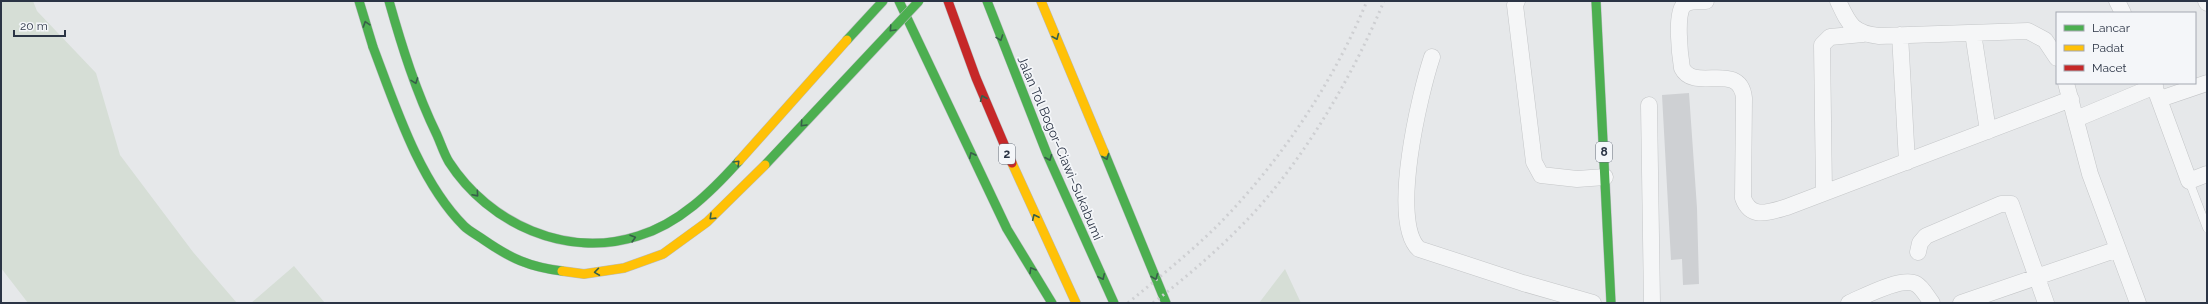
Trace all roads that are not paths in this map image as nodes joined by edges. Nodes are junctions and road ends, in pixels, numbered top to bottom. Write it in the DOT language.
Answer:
graph roads {
  1 [pos="359,1"];
  2 [pos="390,1"];
  3 [pos="883,1"];
  4 [pos="899,1"];
  5 [pos="919,1"];
  6 [pos="948,1"];
  7 [pos="987,1"];
  8 [pos="1041,1"];
  9 [pos="1516,1"];
  10 [pos="1596,1"];
  11 [pos="1706,1"];
  12 [pos="1838,1"];
  13 [pos="2118,1"];
  14 [pos="2123,12"];
  15 [pos="1973,33"];
  16 [pos="1863,34"];
  17 [pos="1900,35"];
  18 [pos="2056,56"];
  19 [pos="1432,57"];
  20 [pos="2207,83"];
  21 [pos="2066,84"];
  22 [pos="2156,89"];
  23 [pos="2070,99"];
  24 [pos="1649,105"];
  25 [pos="2076,119"];
  26 [pos="1988,130"];
  27 [pos="1907,162"];
  28 [pos="2207,174"];
  29 [pos="1605,177"];
  30 [pos="2189,181"];
  31 [pos="1824,192"];
  32 [pos="2207,228"];
  33 [pos="2118,249"];
  34 [pos="1918,252"];
  35 [pos="2036,276"];
  36 [pos="1052,303"];
  37 [pos="1076,303"];
  38 [pos="1114,303"];
  39 [pos="1166,303"];
  40 [pos="1593,303"];
  41 [pos="1611,303"];
  42 [pos="1652,303"];
  43 [pos="1849,303"];
  44 [pos="1932,303"];
  45 [pos="1961,303"];
  46 [pos="2046,303"];
  47 [pos="2138,303"];
  5 -- 1 [label="highway, one-way, bridge"];
  2 -- 3 [label="highway, one-way"];
  36 -- 4 [label="highway, one-way"];
  37 -- 6 [label="highway, 2, one-way"];
  7 -- 38 [label="highway, Jalan Tol Bogor–Ciawi–Sukabumi, one-way"];
  8 -- 39 [label="highway, one-way"];
  9 -- 29 [label="street"];
  10 -- 29 [label="highway, 8"];
  11 -- 31 [label="street"];
  12 -- 16 [label="street"];
  13 -- 14 [label="street"];
  15 -- 17 [label="street"];
  15 -- 18 [label="street"];
  15 -- 26 [label="street"];
  16 -- 17 [label="street"];
  16 -- 31 [label="street"];
  17 -- 27 [label="street"];
  19 -- 40 [label="street"];
  20 -- 22 [label="street"];
  21 -- 23 [label="street"];
  22 -- 25 [label="street"];
  22 -- 30 [label="street"];
  23 -- 25 [label="street"];
  23 -- 26 [label="street"];
  24 -- 42 [label="street"];
  25 -- 33 [label="street"];
  26 -- 27 [label="street"];
  27 -- 31 [label="street"];
  28 -- 30 [label="street"];
  29 -- 41 [label="highway, 8"];
  30 -- 32 [label="lane"];
  33 -- 35 [label="street"];
  33 -- 47 [label="street"];
  34 -- 35 [label="street"];
  35 -- 45 [label="street"];
  35 -- 46 [label="street"];
  43 -- 44 [label="street"];
}
